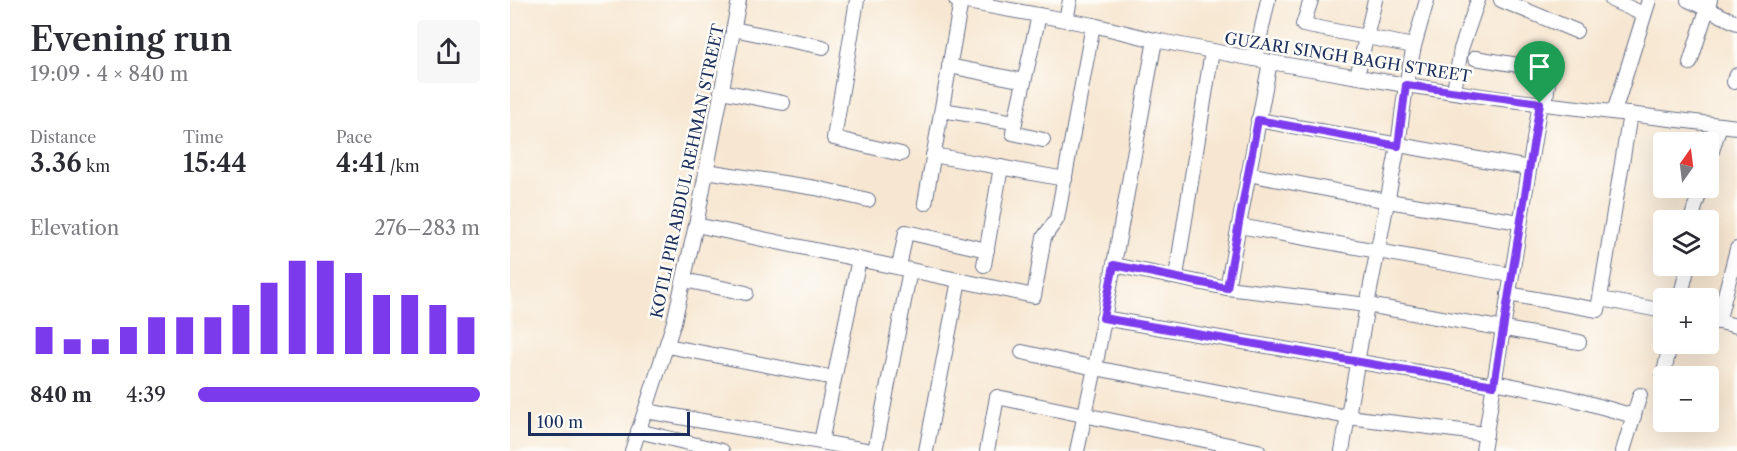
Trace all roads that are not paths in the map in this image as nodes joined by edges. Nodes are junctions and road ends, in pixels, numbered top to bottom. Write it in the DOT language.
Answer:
graph roads {
  1 [pos="739,0"];
  2 [pos="857,0"];
  3 [pos="958,0"];
  4 [pos="1070,0"];
  5 [pos="1268,0"];
  6 [pos="1311,0"];
  7 [pos="1375,0"];
  8 [pos="1427,0"];
  9 [pos="1478,0"];
  10 [pos="1501,0"];
  11 [pos="1612,0"];
  12 [pos="1649,0"];
  13 [pos="1688,0"];
  14 [pos="1000,4"];
  15 [pos="1708,4"];
  16 [pos="1643,14"];
  17 [pos="1039,15"];
  18 [pos="1066,20"];
  19 [pos="1737,23"];
  20 [pos="1093,25"];
  21 [pos="733,30"];
  22 [pos="1576,31"];
  23 [pos="1365,37"];
  24 [pos="1155,40"];
  25 [pos="1414,46"];
  26 [pos="823,47"];
  27 [pos="1212,51"];
  28 [pos="1475,58"];
  29 [pos="1255,59"];
  30 [pos="1270,62"];
  31 [pos="1690,63"];
  32 [pos="949,66"];
  33 [pos="1358,76"];
  34 [pos="1024,81"];
  35 [pos="1406,85"];
  36 [pos="721,91"];
  37 [pos="1454,91"];
  38 [pos="783,103"];
  39 [pos="1542,104"];
  40 [pos="942,110"];
  41 [pos="1614,112"];
  42 [pos="1630,114"];
  43 [pos="1258,120"];
  44 [pos="1015,122"];
  45 [pos="1720,125"];
  46 [pos="1737,127"];
  47 [pos="1718,132"];
  48 [pos="1043,140"];
  49 [pos="1398,146"];
  50 [pos="901,154"];
  51 [pos="933,155"];
  52 [pos="1001,167"];
  53 [pos="1529,168"];
  54 [pos="706,171"];
  55 [pos="1248,174"];
  56 [pos="1065,179"];
  57 [pos="868,200"];
  58 [pos="1388,201"];
  59 [pos="925,203"];
  60 [pos="1520,222"];
  61 [pos="696,225"];
  62 [pos="1239,226"];
  63 [pos="1737,249"];
  64 [pos="987,250"];
  65 [pos="1378,251"];
  66 [pos="859,259"];
  67 [pos="984,265"];
  68 [pos="1114,265"];
  69 [pos="905,269"];
  70 [pos="1511,275"];
  71 [pos="1176,276"];
  72 [pos="684,280"];
  73 [pos="959,280"];
  74 [pos="1227,288"];
  75 [pos="746,293"];
  76 [pos="1508,294"];
  77 [pos="1600,299"];
  78 [pos="1719,303"];
  79 [pos="1367,305"];
  80 [pos="1653,309"];
  81 [pos="1103,318"];
  82 [pos="1719,322"];
  83 [pos="1737,326"];
  84 [pos="1502,328"];
  85 [pos="1579,342"];
  86 [pos="667,346"];
  87 [pos="1022,352"];
  88 [pos="1356,362"];
  89 [pos="1095,368"];
  90 [pos="834,378"];
  91 [pos="1494,383"];
  92 [pos="1640,395"];
  93 [pos="646,411"];
  94 [pos="1084,416"];
  95 [pos="1634,416"];
  96 [pos="1348,417"];
  97 [pos="638,431"];
  98 [pos="1486,434"];
  99 [pos="821,442"];
  100 [pos="632,451"];
  101 [pos="722,451"];
  102 [pos="873,451"];
  103 [pos="926,451"];
  104 [pos="987,451"];
  105 [pos="1077,451"];
  106 [pos="1258,451"];
  107 [pos="1342,451"];
  108 [pos="1483,451"];
  109 [pos="1623,451"];
  1 -- 21 [label="street, KOTLI PIR ABDUL REHMAN STREET"];
  2 -- 50 [label="street"];
  3 -- 14 [label="street, GUZARI SINGH BAGH STREET"];
  3 -- 32 [label="street"];
  4 -- 18 [label="street"];
  5 -- 29 [label="street"];
  6 -- 23 [label="street"];
  7 -- 23 [label="street"];
  8 -- 25 [label="street"];
  9 -- 37 [label="street"];
  10 -- 22 [label="street"];
  11 -- 16 [label="street"];
  12 -- 16 [label="street"];
  13 -- 15 [label="street"];
  14 -- 17 [label="street, GUZARI SINGH BAGH STREET"];
  15 -- 19 [label="street"];
  15 -- 31 [label="street"];
  16 -- 41 [label="street"];
  17 -- 18 [label="street, GUZARI SINGH BAGH STREET"];
  17 -- 34 [label="street"];
  18 -- 20 [label="street, GUZARI SINGH BAGH STREET"];
  20 -- 24 [label="street, GUZARI SINGH BAGH STREET"];
  20 -- 56 [label="street"];
  21 -- 26 [label="street"];
  21 -- 36 [label="street, KOTLI PIR ABDUL REHMAN STREET"];
  23 -- 25 [label="street"];
  23 -- 33 [label="street"];
  24 -- 27 [label="street, GUZARI SINGH BAGH STREET"];
  24 -- 68 [label="street"];
  25 -- 35 [label="street"];
  27 -- 29 [label="street, GUZARI SINGH BAGH STREET"];
  27 -- 71 [label="street"];
  28 -- 39 [label="street"];
  29 -- 30 [label="street, GUZARI SINGH BAGH STREET"];
  30 -- 33 [label="street, GUZARI SINGH BAGH STREET"];
  30 -- 43 [label="street"];
  32 -- 34 [label="street"];
  32 -- 40 [label="street"];
  33 -- 35 [label="street, GUZARI SINGH BAGH STREET"];
  34 -- 44 [label="street"];
  35 -- 37 [label="street, GUZARI SINGH BAGH STREET"];
  35 -- 49 [label="street"];
  36 -- 38 [label="street"];
  36 -- 54 [label="street, KOTLI PIR ABDUL REHMAN STREET"];
  37 -- 39 [label="street, GUZARI SINGH BAGH STREET"];
  39 -- 41 [label="street, GUZARI SINGH BAGH STREET"];
  39 -- 53 [label="street"];
  40 -- 44 [label="street"];
  40 -- 51 [label="street"];
  41 -- 42 [label="street, GUZARI SINGH BAGH STREET"];
  42 -- 45 [label="street, GUZARI SINGH BAGH STREET"];
  42 -- 77 [label="street"];
  43 -- 49 [label="street"];
  43 -- 55 [label="street"];
  44 -- 48 [label="street"];
  45 -- 46 [label="street, GUZARI SINGH BAGH STREET"];
  45 -- 47 [label="street"];
  49 -- 53 [label="street"];
  49 -- 58 [label="street"];
  51 -- 52 [label="street"];
  51 -- 59 [label="street"];
  52 -- 56 [label="street"];
  52 -- 64 [label="street"];
  53 -- 60 [label="street"];
  54 -- 57 [label="street"];
  54 -- 61 [label="street, KOTLI PIR ABDUL REHMAN STREET"];
  55 -- 58 [label="street"];
  55 -- 62 [label="street"];
  56 -- 73 [label="street"];
  58 -- 60 [label="street"];
  58 -- 65 [label="street"];
  60 -- 70 [label="street"];
  61 -- 66 [label="street"];
  61 -- 72 [label="street, KOTLI PIR ABDUL REHMAN STREET"];
  62 -- 65 [label="street"];
  62 -- 74 [label="street"];
  63 -- 78 [label="street"];
  64 -- 67 [label="street"];
  64 -- 69 [label="street"];
  65 -- 70 [label="street"];
  65 -- 79 [label="street"];
  66 -- 69 [label="street"];
  66 -- 90 [label="street"];
  68 -- 71 [label="street"];
  68 -- 81 [label="street"];
  69 -- 73 [label="street"];
  69 -- 102 [label="street"];
  70 -- 76 [label="street"];
  71 -- 74 [label="street"];
  72 -- 75 [label="street"];
  72 -- 86 [label="street, KOTLI PIR ABDUL REHMAN STREET"];
  73 -- 103 [label="street"];
  74 -- 79 [label="street"];
  76 -- 77 [label="street"];
  76 -- 84 [label="street"];
  77 -- 80 [label="street"];
  79 -- 84 [label="street"];
  79 -- 88 [label="street"];
  81 -- 88 [label="street"];
  81 -- 89 [label="street"];
  82 -- 83 [label="street"];
  84 -- 85 [label="street"];
  84 -- 91 [label="street"];
  86 -- 90 [label="street"];
  86 -- 93 [label="street, KOTLI PIR ABDUL REHMAN STREET"];
  87 -- 89 [label="street"];
  88 -- 91 [label="street"];
  88 -- 96 [label="street"];
  89 -- 94 [label="street"];
  89 -- 96 [label="street"];
  90 -- 99 [label="street"];
  91 -- 95 [label="street"];
  91 -- 98 [label="street"];
  92 -- 95 [label="street"];
  93 -- 97 [label="street, KOTLI PIR ABDUL REHMAN STREET"];
  93 -- 99 [label="street"];
  94 -- 104 [label="street"];
  94 -- 105 [label="street"];
  94 -- 106 [label="street"];
  95 -- 109 [label="street"];
  96 -- 98 [label="street"];
  96 -- 107 [label="street"];
  97 -- 100 [label="street, KOTLI PIR ABDUL REHMAN STREET"];
  97 -- 101 [label="street"];
  98 -- 108 [label="street"];
  99 -- 102 [label="street"];
}
